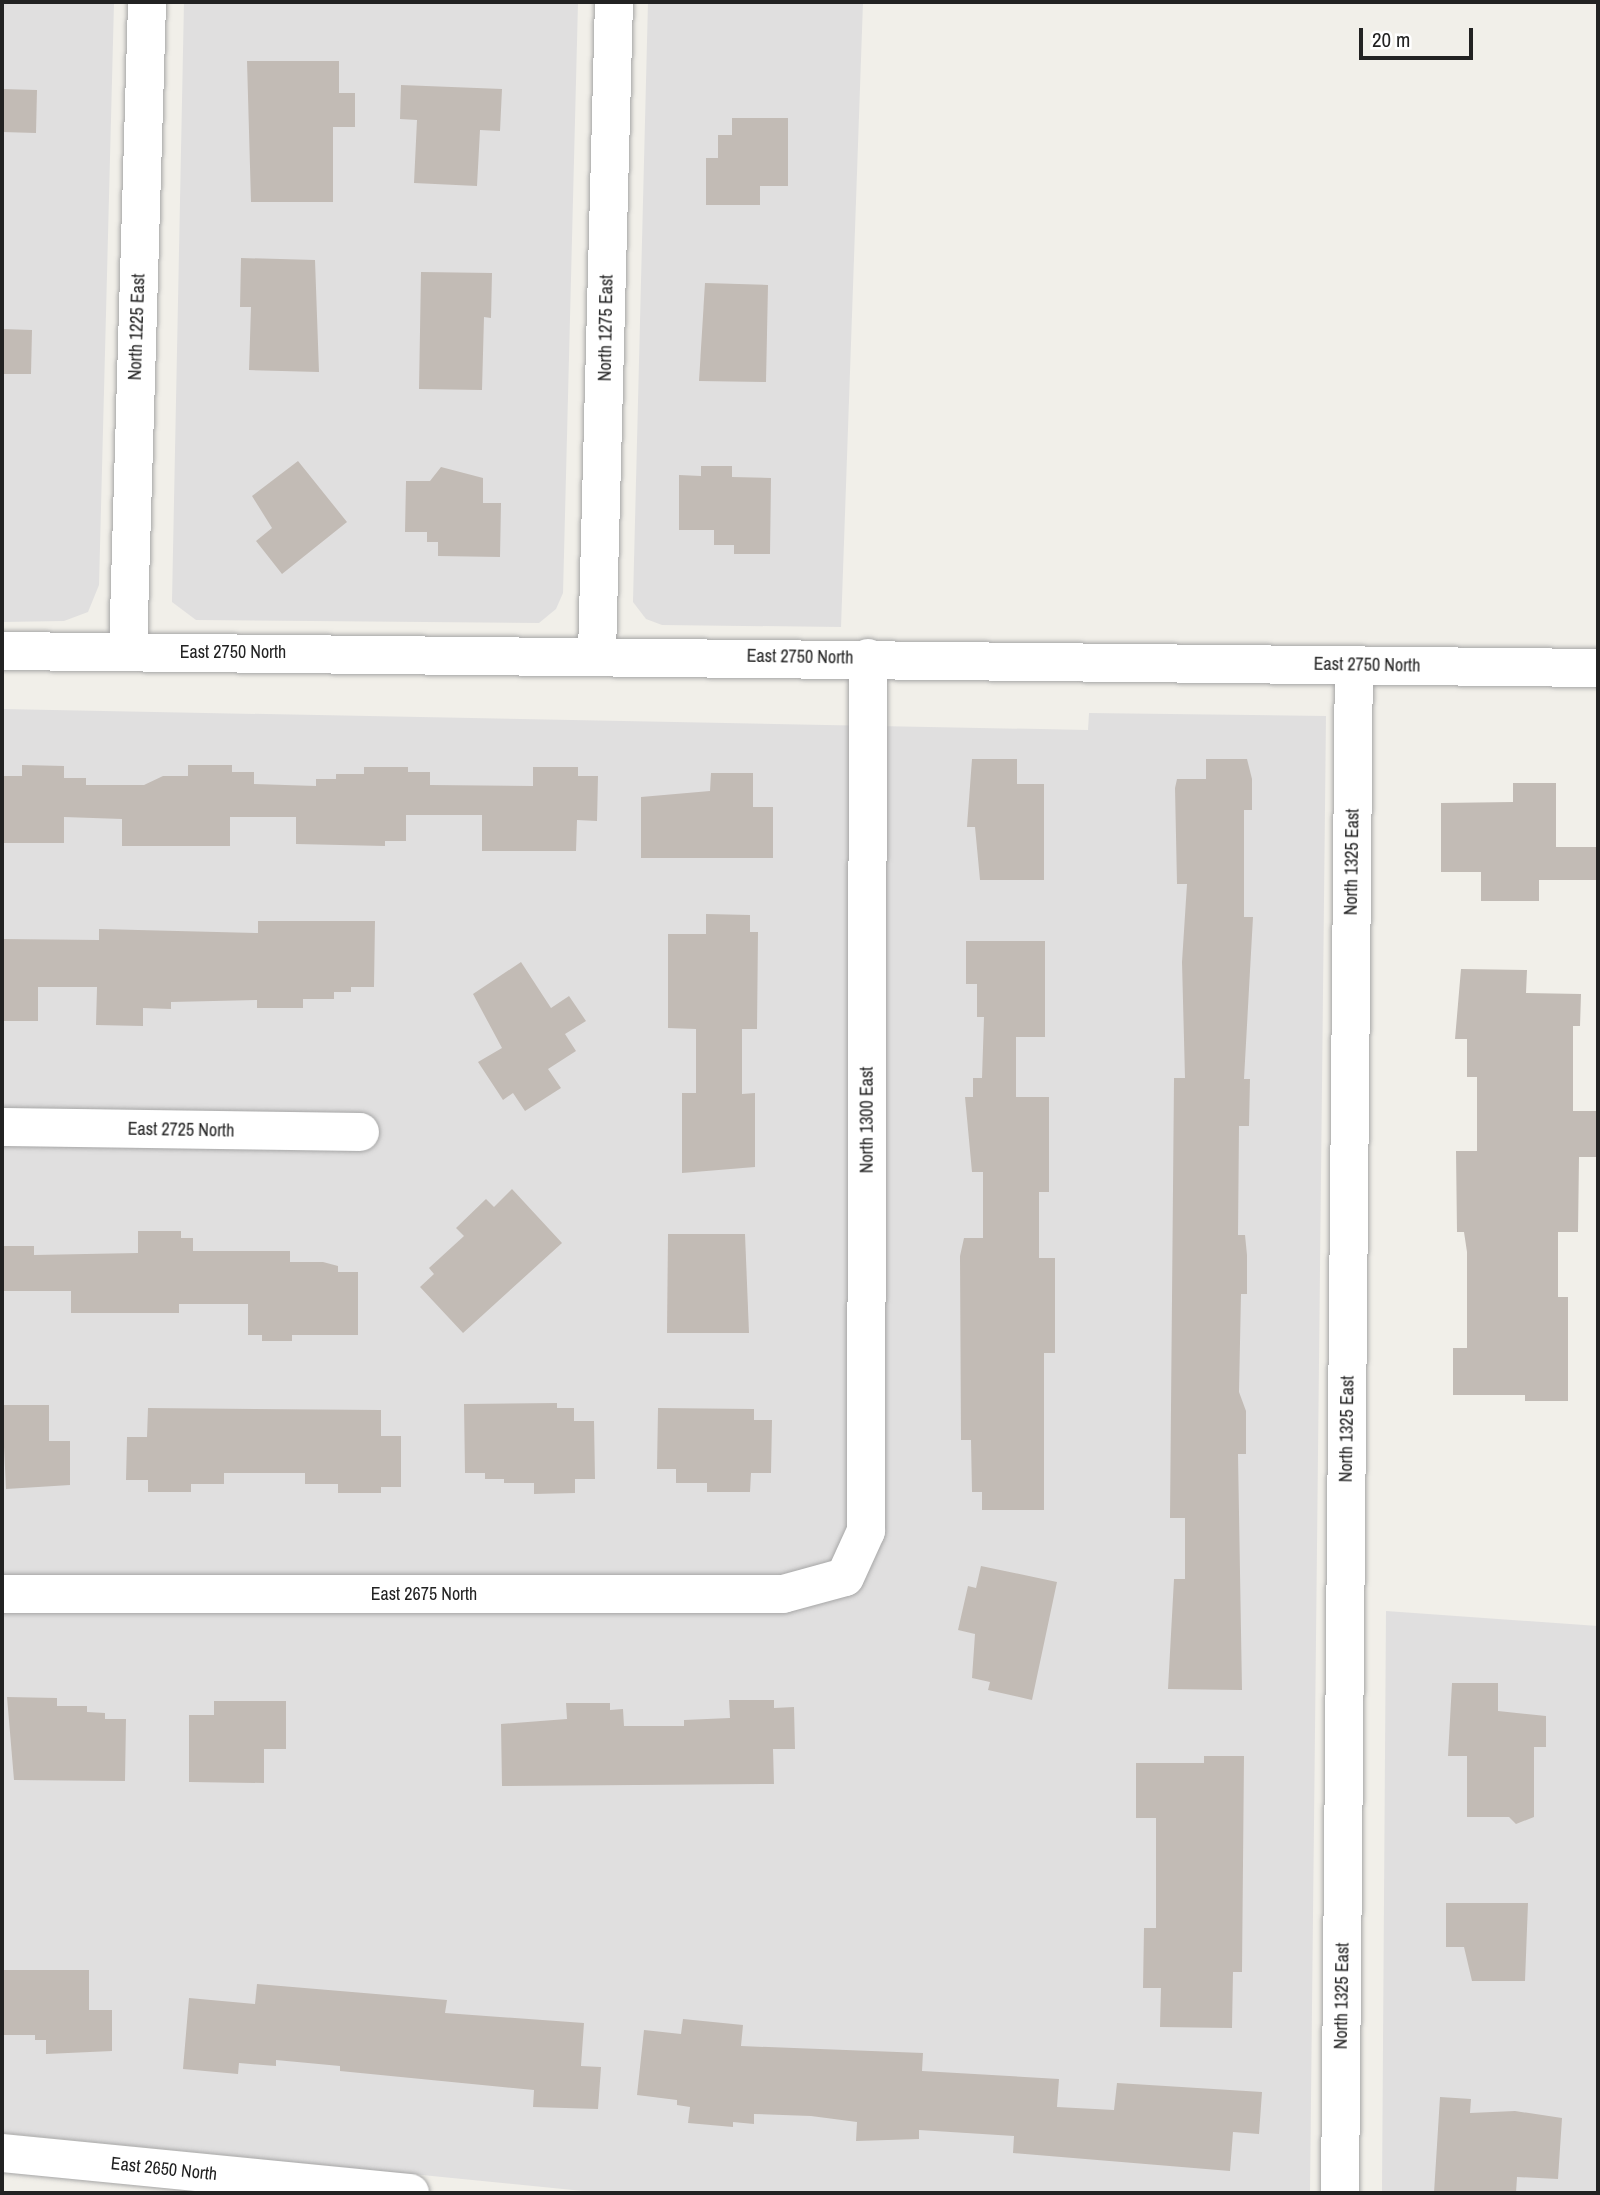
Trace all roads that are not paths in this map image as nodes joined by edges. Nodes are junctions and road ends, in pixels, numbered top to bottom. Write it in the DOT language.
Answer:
graph roads {
  1 [pos="147,2"];
  2 [pos="614,2"];
  3 [pos="2,652"];
  4 [pos="128,652"];
  5 [pos="597,654"];
  6 [pos="868,658"];
  7 [pos="1354,665"];
  8 [pos="1598,668"];
  9 [pos="2,1127"];
  10 [pos="360,1132"];
  11 [pos="845,1577"];
  12 [pos="2,1594"];
  13 [pos="2,2153"];
  14 [pos="410,2193"];
  15 [pos="1340,2193"];
  1 -- 4 [label="street, North 1225 East"];
  2 -- 5 [label="street, North 1275 East"];
  3 -- 4 [label="street, East 2750 North"];
  4 -- 5 [label="street, East 2750 North"];
  5 -- 6 [label="street, East 2750 North"];
  6 -- 7 [label="street, East 2750 North"];
  6 -- 11 [label="street, North 1300 East"];
  7 -- 8 [label="street, East 2750 North"];
  7 -- 15 [label="street, North 1325 East"];
  9 -- 10 [label="street, East 2725 North"];
  11 -- 12 [label="street, East 2675 North"];
  13 -- 14 [label="street, East 2650 North"];
}
